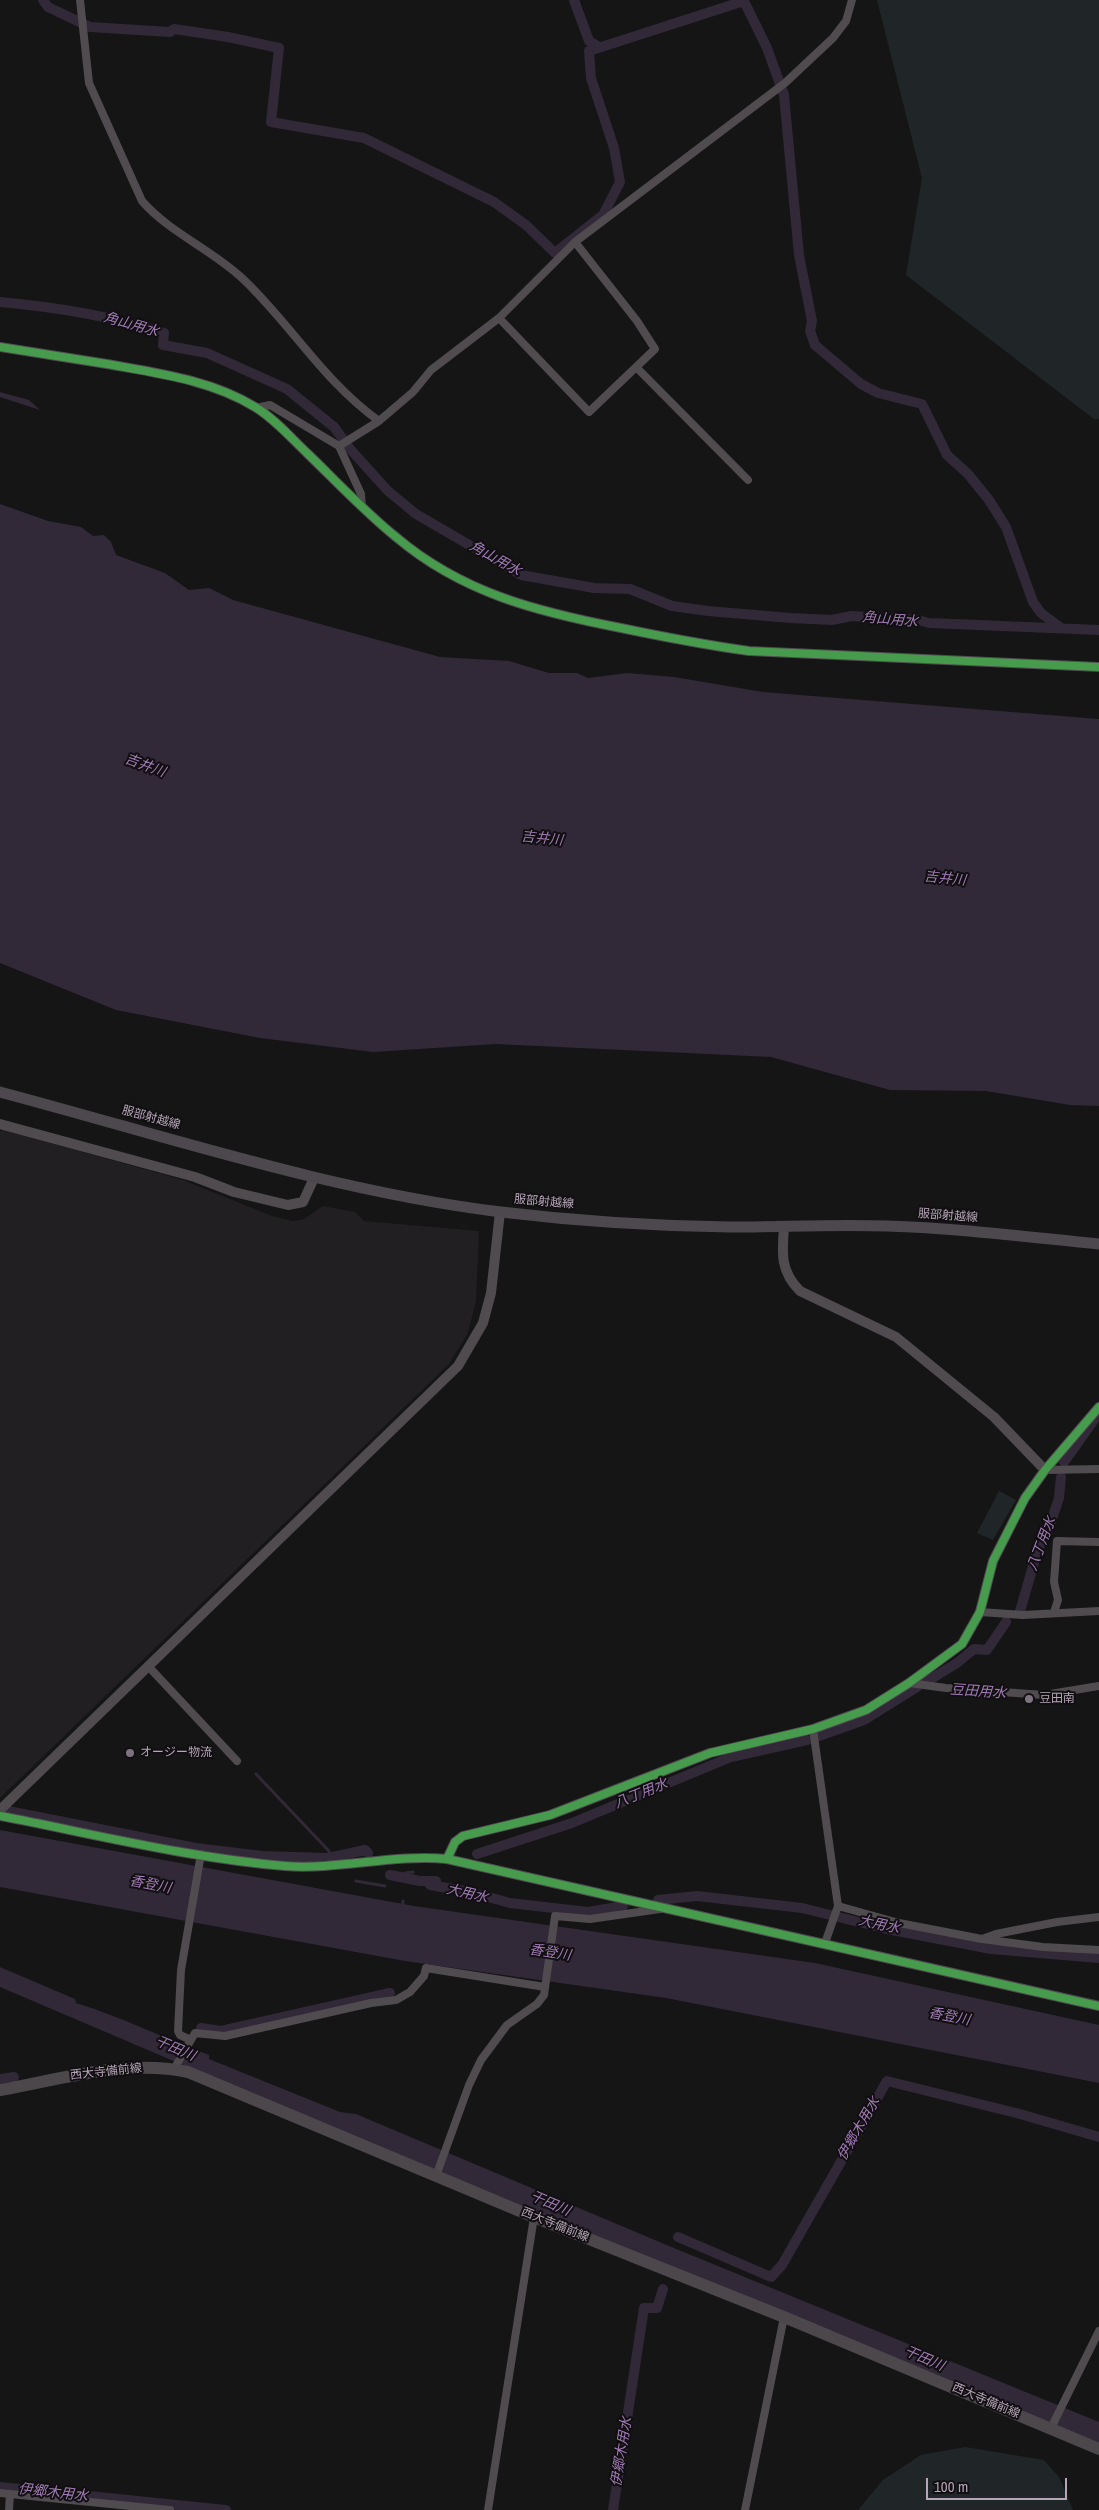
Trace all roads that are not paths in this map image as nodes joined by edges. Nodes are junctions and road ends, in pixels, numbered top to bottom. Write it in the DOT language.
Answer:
graph roads {
  1 [pos="80,0"];
  2 [pos="852,0"];
  3 [pos="575,242"];
  4 [pos="499,318"];
  5 [pos="0,347"];
  6 [pos="636,367"];
  7 [pos="256,408"];
  8 [pos="379,421"];
  9 [pos="339,446"];
  10 [pos="748,480"];
  11 [pos="362,507"];
  12 [pos="1099,667"];
  13 [pos="0,1092"];
  14 [pos="0,1124"];
  15 [pos="314,1178"];
  16 [pos="500,1212"];
  17 [pos="784,1227"];
  18 [pos="1099,1244"];
  19 [pos="1099,1407"];
  20 [pos="1099,1469"];
  21 [pos="1045,1470"];
  22 [pos="1099,1542"];
  23 [pos="1099,1611"];
  24 [pos="980,1612"];
  25 [pos="1054,1612"];
  26 [pos="148,1666"];
  27 [pos="909,1684"];
  28 [pos="1099,1686"];
  29 [pos="813,1729"];
  30 [pos="237,1761"];
  31 [pos="0,1810"];
  32 [pos="0,1816"];
  33 [pos="201,1858"];
  34 [pos="447,1859"];
  35 [pos="662,1908"];
  36 [pos="837,1908"];
  37 [pos="1099,1917"];
  38 [pos="982,1939"];
  39 [pos="825,1943"];
  40 [pos="1099,1950"];
  41 [pos="546,1985"];
  42 [pos="1099,2006"];
  43 [pos="189,2042"];
  44 [pos="175,2066"];
  45 [pos="0,2090"];
  46 [pos="437,2174"];
  47 [pos="534,2217"];
  48 [pos="784,2317"];
  49 [pos="1099,2331"];
  50 [pos="1051,2427"];
  51 [pos="1099,2449"];
  52 [pos="0,2493"];
  53 [pos="10,2494"];
  54 [pos="9,2510"];
  55 [pos="170,2510"];
  56 [pos="488,2510"];
  57 [pos="745,2510"];
  1 -- 8 [label="street"];
  2 -- 3 [label="street"];
  3 -- 4 [label="street"];
  3 -- 6 [label="street"];
  4 -- 6 [label="street"];
  4 -- 8 [label="street"];
  5 -- 7 [label="street"];
  6 -- 10 [label="street"];
  7 -- 9 [label="street"];
  7 -- 11 [label="street"];
  8 -- 9 [label="street"];
  9 -- 11 [label="street"];
  11 -- 12 [label="street"];
  13 -- 15 [label="main road, 服部射越線"];
  14 -- 15 [label="street"];
  15 -- 16 [label="main road, 服部射越線"];
  16 -- 17 [label="main road, 服部射越線"];
  16 -- 26 [label="street"];
  17 -- 18 [label="main road, 服部射越線"];
  17 -- 21 [label="street"];
  19 -- 21 [label="street"];
  20 -- 21 [label="street"];
  21 -- 24 [label="street"];
  22 -- 25 [label="street"];
  23 -- 25 [label="street"];
  24 -- 25 [label="street"];
  24 -- 27 [label="street"];
  26 -- 30 [label="street"];
  26 -- 31 [label="street"];
  27 -- 28 [label="street"];
  27 -- 29 [label="street"];
  29 -- 34 [label="street"];
  29 -- 36 [label="street"];
  32 -- 33 [label="street"];
  33 -- 34 [label="street"];
  33 -- 43 [label="street"];
  34 -- 35 [label="street"];
  35 -- 39 [label="street"];
  35 -- 41 [label="street"];
  36 -- 38 [label="street"];
  36 -- 39 [label="street"];
  37 -- 38 [label="street"];
  38 -- 40 [label="street"];
  39 -- 42 [label="street"];
  41 -- 43 [label="street"];
  41 -- 46 [label="street"];
  43 -- 44 [label="street"];
  44 -- 45 [label="main road, 西大寺備前線"];
  44 -- 46 [label="main road, 西大寺備前線"];
  46 -- 47 [label="main road, 西大寺備前線"];
  47 -- 48 [label="main road, 西大寺備前線"];
  47 -- 56 [label="street"];
  48 -- 50 [label="main road, 西大寺備前線"];
  48 -- 57 [label="street"];
  49 -- 50 [label="street"];
  50 -- 51 [label="main road, 西大寺備前線"];
  52 -- 53 [label="street"];
  53 -- 54 [label="street"];
  53 -- 55 [label="street"];
}
